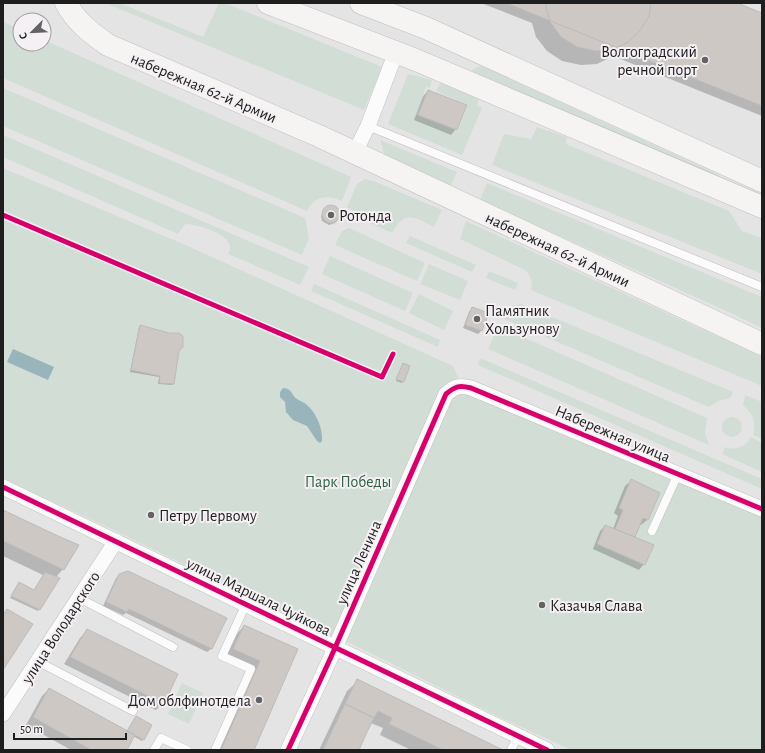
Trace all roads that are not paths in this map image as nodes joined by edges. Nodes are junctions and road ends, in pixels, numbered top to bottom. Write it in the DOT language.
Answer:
graph roads {
  1 [pos="66,3"];
  2 [pos="268,3"];
  3 [pos="361,3"];
  4 [pos="396,52"];
  5 [pos="368,126"];
  6 [pos="354,154"];
  7 [pos="762,181"];
  8 [pos="762,207"];
  9 [pos="762,287"];
  10 [pos="762,344"];
  11 [pos="454,388"];
  12 [pos="678,474"];
  13 [pos="3,487"];
  14 [pos="762,509"];
  15 [pos="652,531"];
  16 [pos="116,540"];
  17 [pos="79,598"];
  18 [pos="246,604"];
  19 [pos="173,647"];
  20 [pos="335,648"];
  21 [pos="37,661"];
  22 [pos="133,711"];
  23 [pos="3,714"];
  24 [pos="518,736"];
  25 [pos="154,750"];
  26 [pos="187,750"];
  27 [pos="215,750"];
  28 [pos="288,750"];
  29 [pos="511,750"];
  30 [pos="547,750"];
  1 -- 6 [label="main road, набережная 62-й Армии"];
  2 -- 4 [label="main road"];
  3 -- 7 [label="main road"];
  4 -- 5 [label="street"];
  4 -- 8 [label="main road"];
  5 -- 6 [label="street"];
  5 -- 9 [label="lane"];
  6 -- 10 [label="main road, набережная 62-й Армии"];
  11 -- 12 [label="street, Набережная улица"];
  11 -- 20 [label="street, улица Ленина"];
  12 -- 14 [label="street, Набережная улица"];
  12 -- 15 [label="lane"];
  13 -- 16 [label="street, улица Маршала Чуйкова"];
  16 -- 17 [label="street, улица Володарского"];
  16 -- 18 [label="street, улица Маршала Чуйкова"];
  17 -- 19 [label="lane"];
  17 -- 21 [label="street, улица Володарского"];
  18 -- 20 [label="street, улица Маршала Чуйкова"];
  18 -- 27 [label="lane"];
  20 -- 24 [label="street, улица Маршала Чуйкова"];
  20 -- 28 [label="street, улица Ленина"];
  21 -- 22 [label="lane"];
  21 -- 23 [label="street, улица Володарского"];
  24 -- 29 [label="lane"];
  24 -- 30 [label="street, улица Маршала Чуйкова"];
  25 -- 26 [label="lane"];
}
